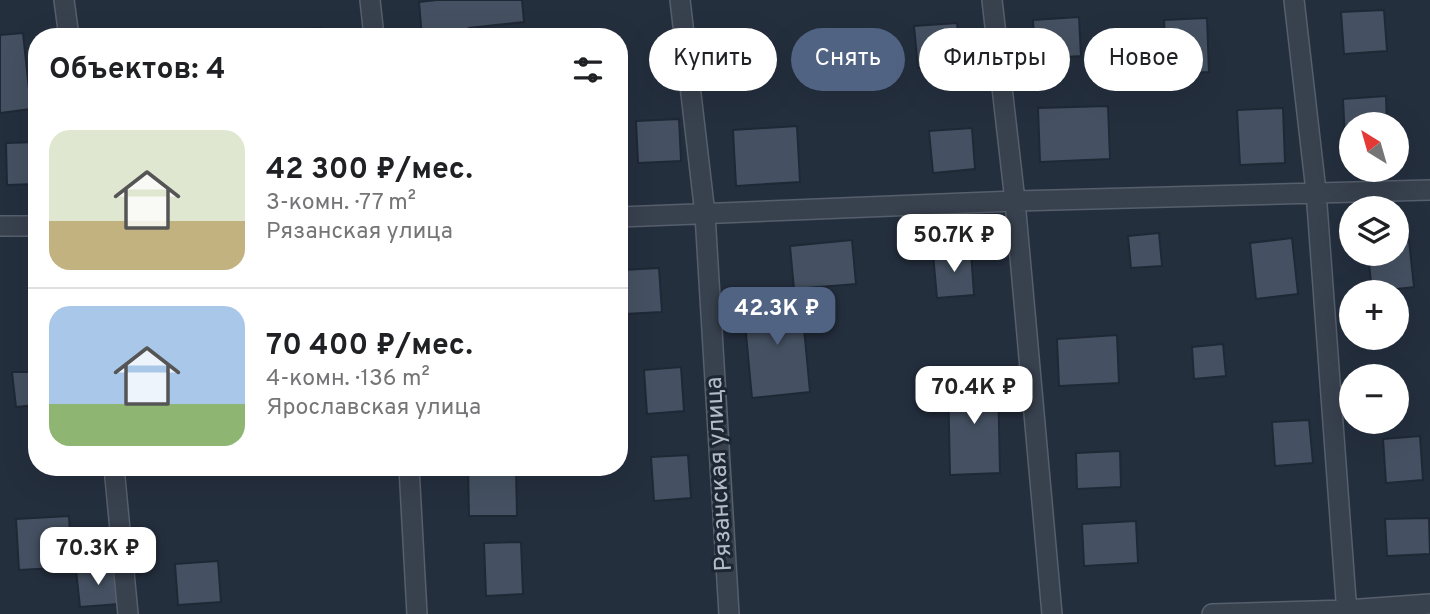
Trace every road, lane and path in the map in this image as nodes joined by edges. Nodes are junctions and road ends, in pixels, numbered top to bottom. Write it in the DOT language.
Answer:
graph roads {
  1 [pos="64,0"];
  2 [pos="370,0"];
  3 [pos="680,0"];
  4 [pos="992,0"];
  5 [pos="1294,0"];
  6 [pos="68,28"];
  7 [pos="373,28"];
  8 [pos="1430,190"];
  9 [pos="1316,191"];
  10 [pos="1015,201"];
  11 [pos="705,215"];
  12 [pos="628,217"];
  13 [pos="0,226"];
  14 [pos="28,226"];
  15 [pos="115,476"];
  16 [pos="409,476"];
  17 [pos="1430,604"];
  18 [pos="1347,612"];
  19 [pos="128,614"];
  20 [pos="416,614"];
  21 [pos="729,614"];
  22 [pos="1052,614"];
  23 [pos="1212,614"];
  1 -- 6 [label="street"];
  2 -- 7 [label="street"];
  3 -- 11 [label="street, Рязанская улица"];
  4 -- 10 [label="street"];
  5 -- 9 [label="street"];
  8 -- 9 [label="street"];
  9 -- 10 [label="street"];
  9 -- 18 [label="street"];
  10 -- 11 [label="street"];
  10 -- 22 [label="street"];
  11 -- 12 [label="street"];
  11 -- 21 [label="street, Рязанская улица"];
  13 -- 14 [label="street"];
  15 -- 19 [label="street"];
  16 -- 20 [label="street"];
  17 -- 18 [label="street"];
  18 -- 23 [label="street"];
}
